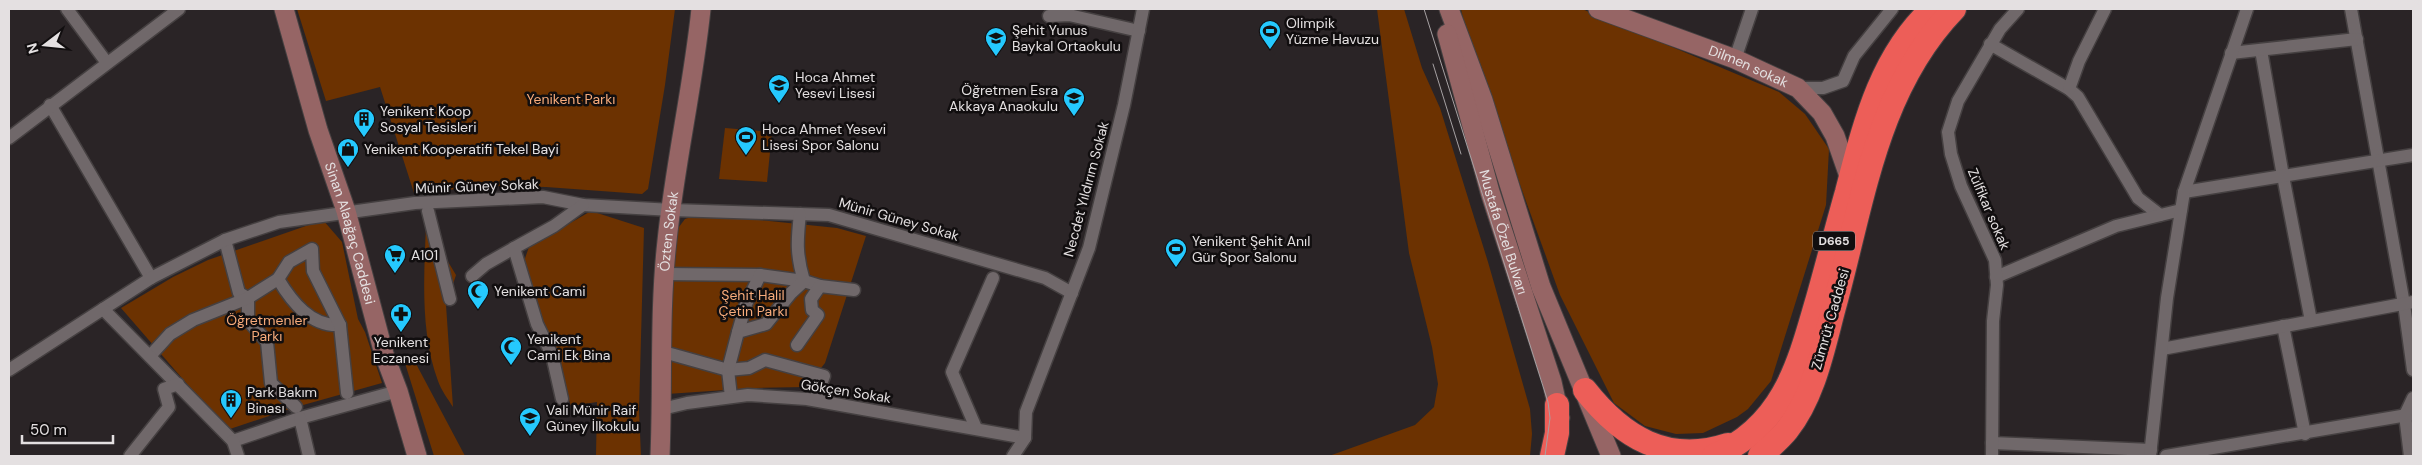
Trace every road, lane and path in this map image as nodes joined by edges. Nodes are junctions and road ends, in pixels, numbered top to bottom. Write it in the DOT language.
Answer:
graph roads {
  1 [pos="68,9"];
  2 [pos="179,9"];
  3 [pos="284,9"];
  4 [pos="701,9"];
  5 [pos="1143,9"];
  6 [pos="1440,9"];
  7 [pos="1449,9"];
  8 [pos="1598,9"];
  9 [pos="1752,9"];
  10 [pos="1892,9"];
  11 [pos="1932,9"];
  12 [pos="1954,9"];
  13 [pos="2018,9"];
  14 [pos="2105,9"];
  15 [pos="2247,9"];
  16 [pos="2351,9"];
  17 [pos="1049,16"];
  18 [pos="1139,32"];
  19 [pos="2357,39"];
  20 [pos="1990,44"];
  21 [pos="2261,50"];
  22 [pos="2231,54"];
  23 [pos="1735,59"];
  24 [pos="107,62"];
  25 [pos="1798,88"];
  26 [pos="2069,89"];
  27 [pos="50,105"];
  28 [pos="9,138"];
  29 [pos="2413,155"];
  30 [pos="2378,160"];
  31 [pos="2282,176"];
  32 [pos="1850,179"];
  33 [pos="2184,192"];
  34 [pos="583,204"];
  35 [pos="428,210"];
  36 [pos="672,210"];
  37 [pos="2181,210"];
  38 [pos="346,212"];
  39 [pos="800,214"];
  40 [pos="2160,215"];
  41 [pos="226,240"];
  42 [pos="514,248"];
  43 [pos="665,274"];
  44 [pos="760,275"];
  45 [pos="472,276"];
  46 [pos="1996,277"];
  47 [pos="151,278"];
  48 [pos="993,278"];
  49 [pos="278,279"];
  50 [pos="804,281"];
  51 [pos="820,286"];
  52 [pos="854,290"];
  53 [pos="1072,293"];
  54 [pos="248,298"];
  55 [pos="450,299"];
  56 [pos="2409,303"];
  57 [pos="103,309"];
  58 [pos="2311,321"];
  59 [pos="340,325"];
  60 [pos="2283,326"];
  61 [pos="738,332"];
  62 [pos="797,345"];
  63 [pos="2162,349"];
  64 [pos="660,351"];
  65 [pos="150,356"];
  66 [pos="9,370"];
  67 [pos="728,370"];
  68 [pos="2413,370"];
  69 [pos="178,384"];
  70 [pos="1585,390"];
  71 [pos="398,391"];
  72 [pos="347,393"];
  73 [pos="731,397"];
  74 [pos="2413,398"];
  75 [pos="562,399"];
  76 [pos="815,400"];
  77 [pos="1557,405"];
  78 [pos="662,410"];
  79 [pos="298,412"];
  80 [pos="2409,415"];
  81 [pos="976,428"];
  82 [pos="2305,434"];
  83 [pos="1025,438"];
  84 [pos="233,441"];
  85 [pos="1992,443"];
  86 [pos="1753,447"];
  87 [pos="2150,453"];
  88 [pos="130,456"];
  89 [pos="238,456"];
  90 [pos="309,456"];
  91 [pos="417,456"];
  92 [pos="660,456"];
  93 [pos="1013,456"];
  94 [pos="1552,456"];
  95 [pos="1564,456"];
  96 [pos="1611,456"];
  97 [pos="1714,456"];
  98 [pos="1992,456"];
  99 [pos="2166,456"];
  100 [pos="2410,456"];
  1 -- 24 [label="street"];
  2 -- 24 [label="street"];
  3 -- 38 [label="street, Sinan Alaağaç Caddesi"];
  4 -- 36 [label="street, Özten Sokak"];
  5 -- 18 [label="street, Necdet Yıldırım Sokak"];
  6 -- 77 [label="street, Mustafa Özel Bulvarı"];
  7 -- 70 [label="street"];
  8 -- 23 [label="street, Dilmen sokak"];
  9 -- 23 [label="street"];
  10 -- 25 [label="street"];
  11 -- 32 [label="highway, D665"];
  12 -- 86 [label="highway, Zümrüt Caddesi / D665"];
  13 -- 20 [label="street, Zülfikar sokak"];
  14 -- 26 [label="street"];
  15 -- 22 [label="street"];
  16 -- 19 [label="street"];
  17 -- 18 [label="street"];
  18 -- 53 [label="street, Necdet Yıldırım Sokak"];
  19 -- 21 [label="street"];
  19 -- 30 [label="street"];
  20 -- 26 [label="street"];
  20 -- 46 [label="street, Zülfikar sokak"];
  21 -- 22 [label="street"];
  21 -- 31 [label="street"];
  22 -- 33 [label="street"];
  23 -- 25 [label="street, Dilmen sokak"];
  24 -- 27 [label="street"];
  25 -- 32 [label="street, Dilmen sokak"];
  26 -- 40 [label="street"];
  27 -- 28 [label="street"];
  27 -- 47 [label="street"];
  29 -- 30 [label="street"];
  30 -- 31 [label="street"];
  30 -- 56 [label="street"];
  31 -- 33 [label="street"];
  31 -- 58 [label="street"];
  32 -- 86 [label="highway, D665"];
  33 -- 37 [label="street"];
  34 -- 36 [label="street, Münir Güney Sokak"];
  34 -- 38 [label="street, Münir Güney Sokak"];
  34 -- 42 [label="street"];
  35 -- 55 [label="street"];
  36 -- 39 [label="street, Münir Güney Sokak"];
  36 -- 43 [label="street, Özten Sokak"];
  37 -- 40 [label="street"];
  37 -- 63 [label="street"];
  38 -- 41 [label="street, Münir Güney Sokak"];
  38 -- 71 [label="street, Sinan Alaağaç Caddesi"];
  39 -- 50 [label="street"];
  39 -- 53 [label="street, Münir Güney Sokak"];
  40 -- 46 [label="street"];
  41 -- 47 [label="street, Münir Güney Sokak"];
  41 -- 54 [label="street"];
  42 -- 45 [label="street"];
  42 -- 75 [label="street"];
  43 -- 44 [label="street"];
  43 -- 64 [label="street, Özten Sokak"];
  44 -- 50 [label="street"];
  44 -- 61 [label="street"];
  46 -- 85 [label="street, Zülfikar sokak"];
  47 -- 57 [label="street, Münir Güney Sokak"];
  48 -- 81 [label="street"];
  49 -- 54 [label="street"];
  49 -- 59 [label="street"];
  49 -- 59 [label="street"];
  50 -- 51 [label="street"];
  50 -- 61 [label="street"];
  51 -- 52 [label="street"];
  51 -- 62 [label="street"];
  53 -- 83 [label="street, Necdet Yıldırım Sokak"];
  54 -- 65 [label="street"];
  54 -- 79 [label="street"];
  56 -- 58 [label="street"];
  56 -- 68 [label="street"];
  57 -- 65 [label="street"];
  57 -- 66 [label="street, Münir Güney Sokak"];
  58 -- 60 [label="street"];
  59 -- 72 [label="street"];
  60 -- 63 [label="street"];
  60 -- 82 [label="street"];
  61 -- 67 [label="street"];
  63 -- 87 [label="street"];
  64 -- 67 [label="street"];
  64 -- 78 [label="street, Özten Sokak"];
  65 -- 69 [label="street"];
  67 -- 73 [label="street"];
  67 -- 76 [label="street"];
  69 -- 84 [label="street"];
  69 -- 88 [label="street"];
  70 -- 86 [label="highway"];
  70 -- 96 [label="street"];
  71 -- 79 [label="street"];
  71 -- 91 [label="street, Sinan Alaağaç Caddesi"];
  73 -- 76 [label="street, Gökçen Sokak"];
  73 -- 78 [label="street, Gökçen Sokak"];
  74 -- 80 [label="street"];
  76 -- 81 [label="street, Gökçen Sokak"];
  77 -- 94 [label="highway"];
  77 -- 95 [label="street, Mustafa Özel Bulvarı"];
  78 -- 92 [label="street, Özten Sokak"];
  79 -- 84 [label="street"];
  79 -- 90 [label="street"];
  80 -- 82 [label="street"];
  80 -- 100 [label="street"];
  81 -- 83 [label="street, Gökçen Sokak"];
  82 -- 99 [label="street"];
  83 -- 93 [label="street"];
  84 -- 89 [label="street"];
  85 -- 87 [label="street"];
  85 -- 98 [label="street, Zülfikar sokak"];
  86 -- 97 [label="highway, D665"];
}
